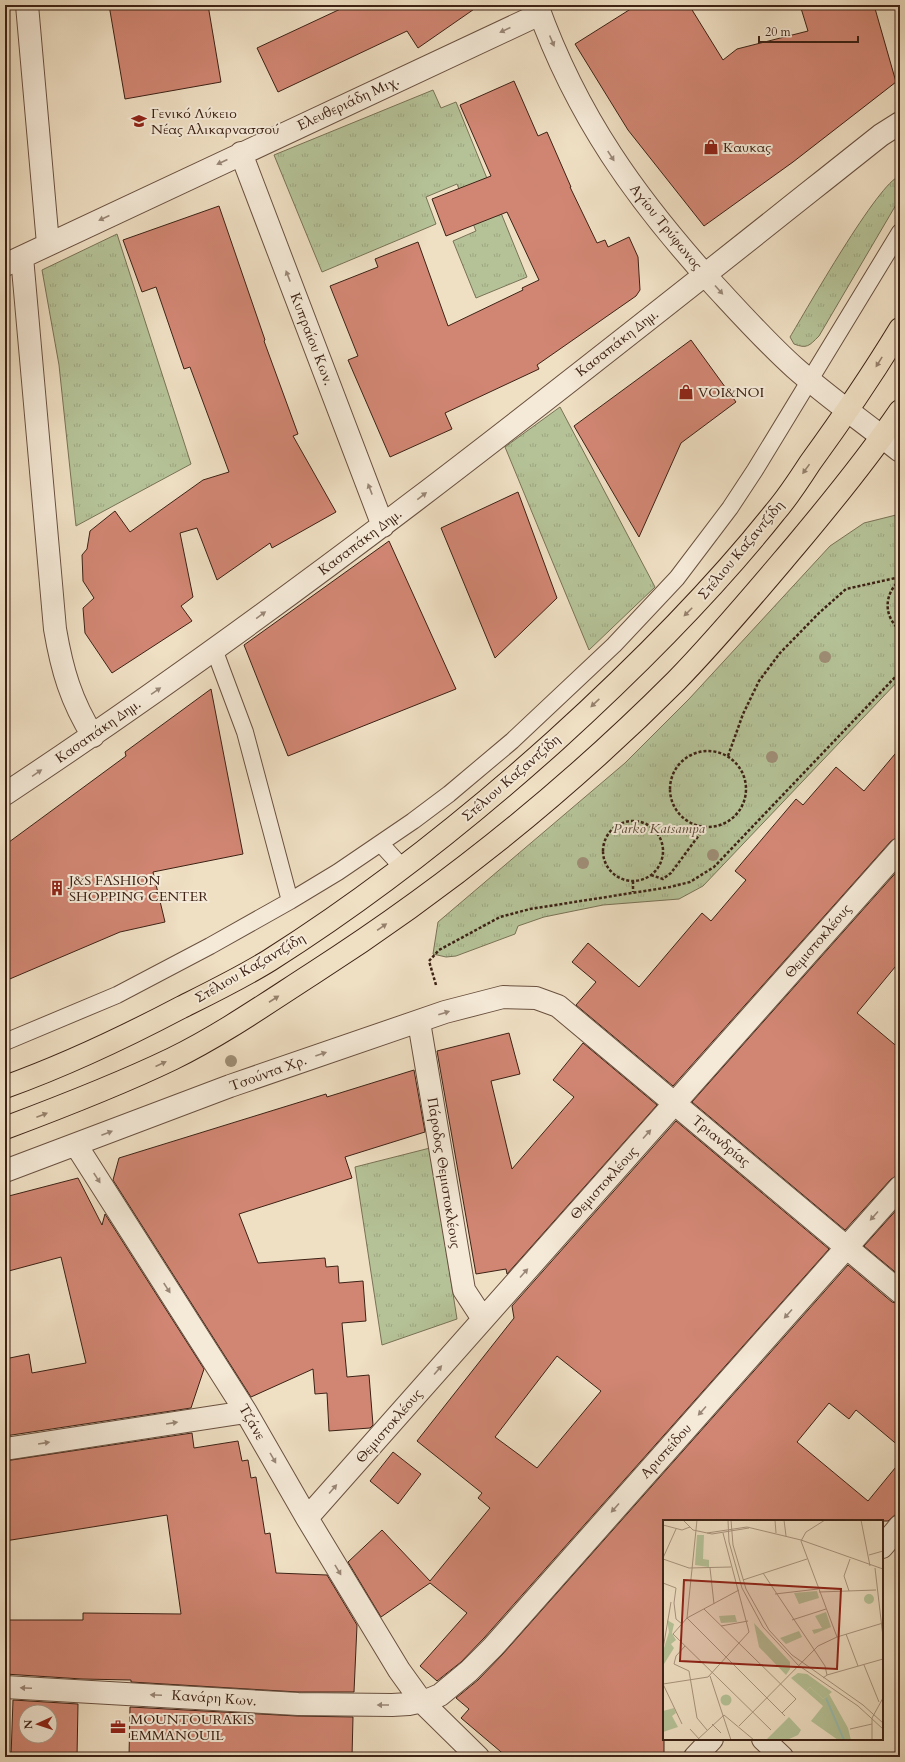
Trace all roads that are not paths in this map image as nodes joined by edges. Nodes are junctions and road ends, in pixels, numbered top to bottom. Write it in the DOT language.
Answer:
graph roads {
  1 [pos="27,5"];
  2 [pos="538,9"];
  3 [pos="900,123"];
  4 [pos="241,153"];
  5 [pos="900,232"];
  6 [pos="48,244"];
  7 [pos="14,261"];
  8 [pos="705,274"];
  9 [pos="900,329"];
  10 [pos="809,380"];
  11 [pos="848,411"];
  12 [pos="900,411"];
  13 [pos="882,436"];
  14 [pos="900,451"];
  15 [pos="383,526"];
  16 [pos="214,649"];
  17 [pos="93,736"];
  18 [pos="5,794"];
  19 [pos="381,844"];
  20 [pos="900,849"];
  21 [pos="402,867"];
  22 [pos="290,901"];
  23 [pos="536,998"];
  24 [pos="419,1022"];
  25 [pos="5,1042"];
  26 [pos="5,1087"];
  27 [pos="675,1103"];
  28 [pos="5,1128"];
  29 [pos="76,1146"];
  30 [pos="5,1172"];
  31 [pos="900,1187"];
  32 [pos="847,1247"];
  33 [pos="900,1292"];
  34 [pos="483,1319"];
  35 [pos="246,1412"];
  36 [pos="5,1449"];
  37 [pos="307,1518"];
  38 [pos="900,1526"];
  39 [pos="883,1546"];
  40 [pos="5,1687"];
  41 [pos="422,1702"];
  42 [pos="711,1740"];
  43 [pos="764,1740"];
  44 [pos="478,1757"];
  45 [pos="696,1757"];
  46 [pos="782,1757"];
  1 -- 6 [label="street"];
  2 -- 4 [label="street, Ελευθεριάδη Μιχ., one-way"];
  2 -- 8 [label="street, Αγίου Τρύφωνος, one-way"];
  3 -- 8 [label="street, Κασαπάκη Δημ."];
  4 -- 6 [label="street, Ελευθεριάδη Μιχ., one-way"];
  15 -- 4 [label="street, Κυπραίου Κων., one-way"];
  5 -- 10 [label="lane"];
  6 -- 7 [label="street, Ελευθεριάδη Μιχ."];
  7 -- 17 [label="street"];
  8 -- 10 [label="street, Αγίου Τρύφωνος, one-way"];
  15 -- 8 [label="street, Κασαπάκη Δημ., one-way"];
  9 -- 11 [label="main road, Στέλιου Καζαντζίδη, one-way"];
  10 -- 11 [label="street, Αγίου Τρύφωνος"];
  10 -- 19 [label="lane"];
  11 -- 13 [label="street, Αγίου Τρύφωνος"];
  11 -- 21 [label="main road, Στέλιου Καζαντζίδη, one-way"];
  12 -- 13 [label="main road"];
  13 -- 14 [label="street, Αγίου Τρύφωνος"];
  28 -- 13 [label="main road, one-way"];
  16 -- 15 [label="street, Κασαπάκη Δημ., one-way"];
  17 -- 16 [label="street, Κασαπάκη Δημ., one-way"];
  16 -- 22 [label="lane"];
  18 -- 17 [label="street, Κασαπάκη Δημ., one-way"];
  19 -- 21 [label="lane"];
  19 -- 22 [label="lane"];
  20 -- 27 [label="street, Θεμιστοκλέους"];
  21 -- 26 [label="main road, Στέλιου Καζαντζίδη"];
  22 -- 25 [label="lane"];
  24 -- 23 [label="street, Τσούντα Χρ., one-way"];
  23 -- 27 [label="street, Τριανδρίας"];
  29 -- 24 [label="street, Τσούντα Χρ., one-way"];
  24 -- 34 [label="street, Πάροδος Θεμιστοκλέους"];
  27 -- 32 [label="street, Τριανδρίας"];
  34 -- 27 [label="street, Θεμιστοκλέους, one-way"];
  29 -- 30 [label="street, Τσούντα Χρ."];
  29 -- 35 [label="street, Τζάνε, one-way"];
  31 -- 32 [label="street, Αριστείδου, one-way"];
  32 -- 33 [label="street, Τριανδρίας"];
  32 -- 41 [label="street, Αριστείδου, one-way"];
  37 -- 34 [label="street, Θεμιστοκλέους, one-way"];
  36 -- 35 [label="street, one-way"];
  35 -- 37 [label="street, Τζάνε, one-way"];
  37 -- 41 [label="street, Τζάνε, one-way"];
  38 -- 39 [label="street"];
  41 -- 40 [label="street, Κανάρη Κων., one-way"];
  41 -- 44 [label="street, Τζάνε"];
  42 -- 45 [label="street"];
  43 -- 46 [label="street"];
}
